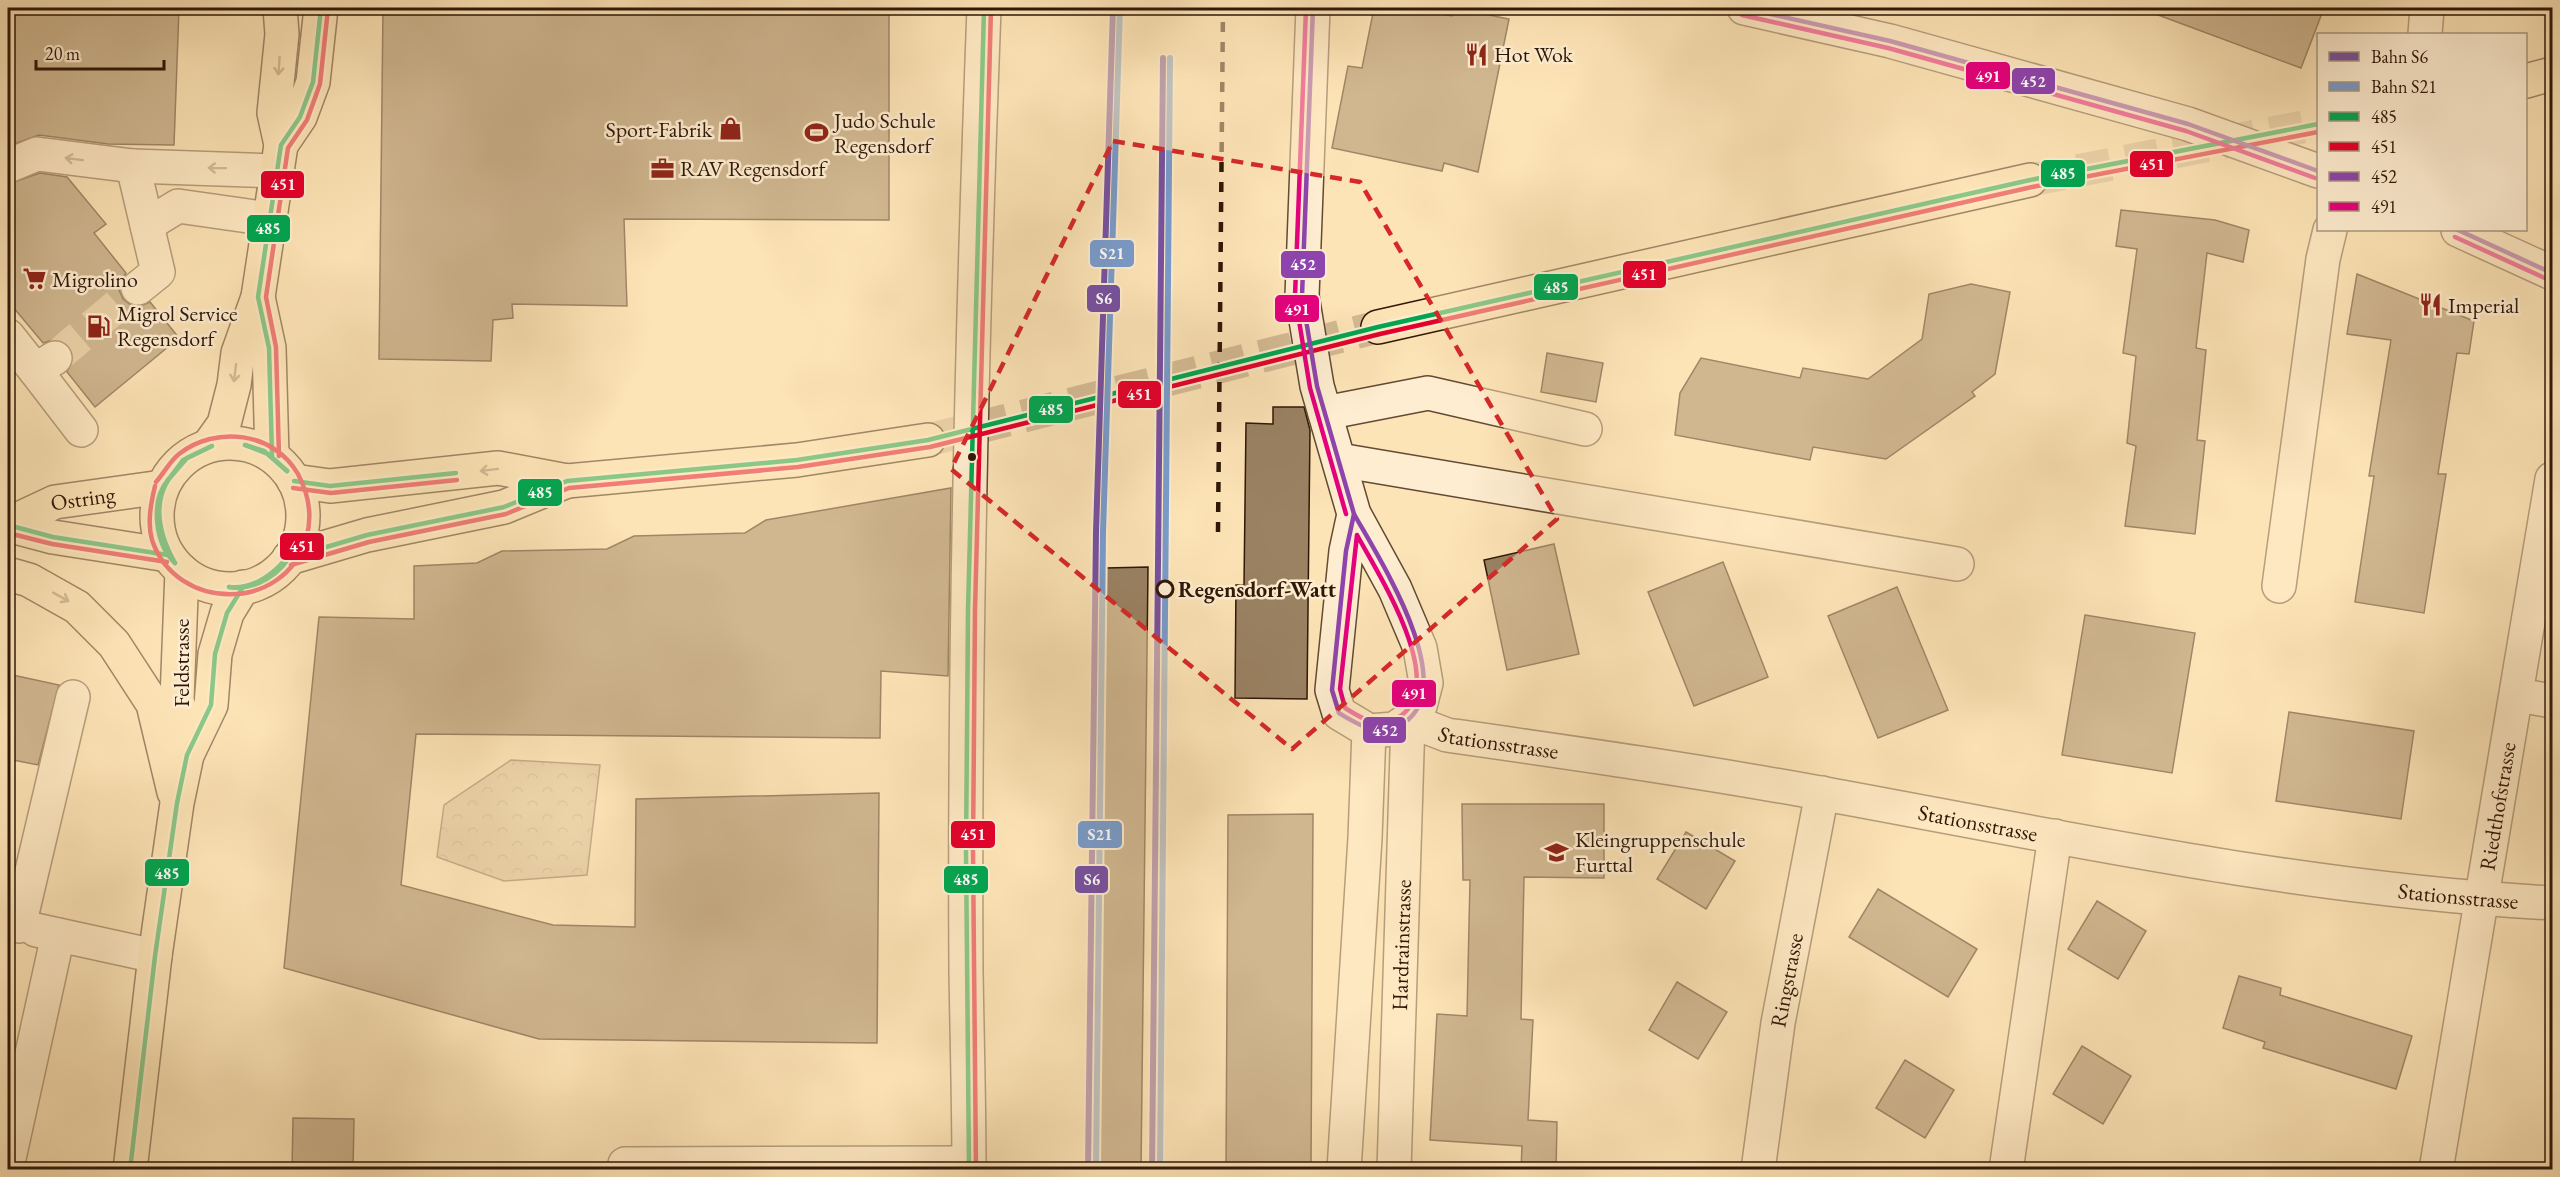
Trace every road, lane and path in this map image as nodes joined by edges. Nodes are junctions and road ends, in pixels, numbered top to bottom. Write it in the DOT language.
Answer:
graph roads {
  1 [pos="280,8"];
  2 [pos="321,8"];
  3 [pos="984,8"];
  4 [pos="1313,8"];
  5 [pos="1744,8"];
  6 [pos="2427,8"];
  7 [pos="2425,33"];
  8 [pos="2553,74"];
  9 [pos="2527,81"];
  10 [pos="278,158"];
  11 [pos="8,166"];
  12 [pos="133,166"];
  13 [pos="2317,170"];
  14 [pos="2030,180"];
  15 [pos="269,219"];
  16 [pos="147,225"];
  17 [pos="2330,231"];
  18 [pos="2460,231"];
  19 [pos="2553,273"];
  20 [pos="138,288"];
  21 [pos="258,297"];
  22 [pos="1378,327"];
  23 [pos="8,336"];
  24 [pos="1325,413"];
  25 [pos="1585,429"];
  26 [pos="81,430"];
  27 [pos="928,440"];
  28 [pos="209,445"];
  29 [pos="272,456"];
  30 [pos="1339,460"];
  31 [pos="2553,479"];
  32 [pos="294,481"];
  33 [pos="567,481"];
  34 [pos="162,487"];
  35 [pos="1354,514"];
  36 [pos="8,524"];
  37 [pos="290,558"];
  38 [pos="175,563"];
  39 [pos="1958,564"];
  40 [pos="8,574"];
  41 [pos="2279,586"];
  42 [pos="243,587"];
  43 [pos="2517,695"];
  44 [pos="74,697"];
  45 [pos="2553,701"];
  46 [pos="1408,720"];
  47 [pos="1369,731"];
  48 [pos="187,755"];
  49 [pos="1822,793"];
  50 [pos="177,803"];
  51 [pos="2055,836"];
  52 [pos="2481,898"];
  53 [pos="2553,903"];
  54 [pos="13,924"];
  55 [pos="58,935"];
  56 [pos="155,956"];
  57 [pos="8,1163"];
  58 [pos="969,1166"];
  59 [pos="130,1170"];
  60 [pos="625,1170"];
  61 [pos="1344,1170"];
  62 [pos="1394,1170"];
  63 [pos="1758,1170"];
  64 [pos="2006,1170"];
  65 [pos="2436,1170"];
  1 -- 10 [label="main road, one-way"];
  2 -- 10 [label="main road"];
  3 -- 58 [label="street"];
  4 -- 24 [label="street, Hardrainstrasse"];
  5 -- 13 [label="street"];
  6 -- 7 [label="street"];
  8 -- 9 [label="main road"];
  10 -- 12 [label="street, one-way"];
  10 -- 15 [label="main road"];
  12 -- 11 [label="street, one-way"];
  12 -- 16 [label="street"];
  14 -- 22 [label="main road"];
  15 -- 16 [label="street"];
  15 -- 21 [label="main road"];
  16 -- 20 [label="street"];
  17 -- 41 [label="street"];
  18 -- 19 [label="street"];
  21 -- 28 [label="main road, one-way"];
  21 -- 29 [label="main road"];
  23 -- 26 [label="street"];
  24 -- 25 [label="street"];
  24 -- 30 [label="street, Hardrainstrasse"];
  27 -- 33 [label="main road"];
  28 -- 29 [label="main road"];
  28 -- 34 [label="main road"];
  29 -- 32 [label="main road"];
  30 -- 35 [label="street, Hardrainstrasse"];
  30 -- 39 [label="street"];
  31 -- 43 [label="street, Riedthofstrasse"];
  33 -- 32 [label="main road, one-way"];
  32 -- 37 [label="main road"];
  33 -- 37 [label="main road"];
  34 -- 36 [label="main road, Ostring"];
  34 -- 38 [label="main road"];
  35 -- 46 [label="street, Hardrainstrasse"];
  35 -- 47 [label="street, Hardrainstrasse"];
  36 -- 38 [label="main road, Ostring"];
  37 -- 42 [label="main road"];
  38 -- 42 [label="main road"];
  38 -- 48 [label="main road, Feldstrasse"];
  40 -- 50 [label="main road, one-way"];
  42 -- 48 [label="main road, Feldstrasse"];
  43 -- 45 [label="street"];
  43 -- 52 [label="street, Riedthofstrasse"];
  44 -- 54 [label="street"];
  46 -- 47 [label="street"];
  46 -- 49 [label="street, Stationsstrasse"];
  46 -- 62 [label="street, Hardrainstrasse"];
  47 -- 61 [label="street"];
  48 -- 50 [label="main road, Feldstrasse"];
  49 -- 51 [label="street, Stationsstrasse"];
  49 -- 63 [label="street, Ringstrasse"];
  50 -- 56 [label="main road, Feldstrasse"];
  51 -- 52 [label="street, Stationsstrasse"];
  51 -- 64 [label="street"];
  52 -- 53 [label="street, Stationsstrasse"];
  52 -- 65 [label="street, Riedthofstrasse"];
  54 -- 55 [label="street"];
  55 -- 56 [label="street"];
  55 -- 57 [label="street"];
  56 -- 59 [label="main road, Feldstrasse"];
  58 -- 60 [label="street"];
}
